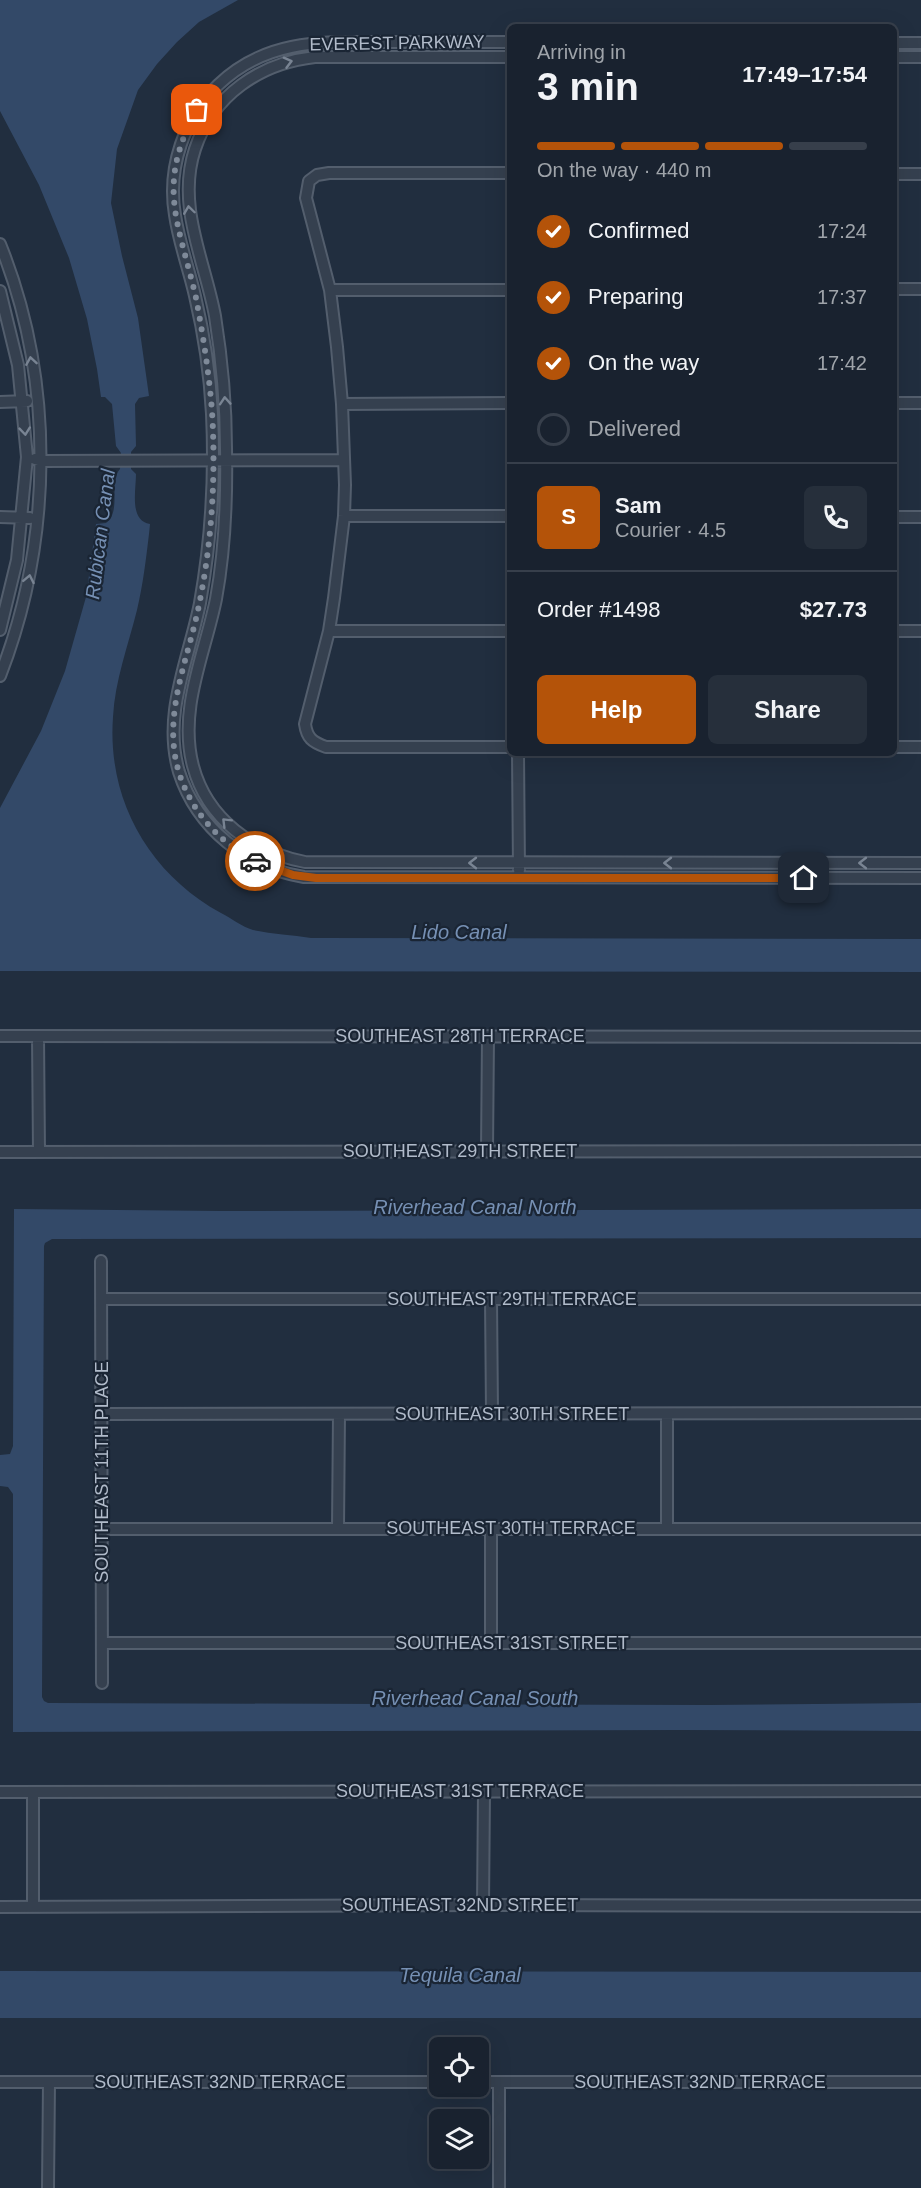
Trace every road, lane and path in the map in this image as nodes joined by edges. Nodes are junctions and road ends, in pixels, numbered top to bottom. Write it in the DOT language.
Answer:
graph roads {
  1 [pos="507,42"];
  2 [pos="897,43"];
  3 [pos="921,43"];
  4 [pos="507,57"];
  5 [pos="897,57"];
  6 [pos="921,57"];
  7 [pos="507,173"];
  8 [pos="897,174"];
  9 [pos="921,174"];
  10 [pos="196,241"];
  11 [pos="0,244"];
  12 [pos="182,244"];
  13 [pos="14,284"];
  14 [pos="0,289"];
  15 [pos="897,289"];
  16 [pos="921,289"];
  17 [pos="330,290"];
  18 [pos="507,290"];
  19 [pos="37,400"];
  20 [pos="0,402"];
  21 [pos="22,402"];
  22 [pos="507,403"];
  23 [pos="897,403"];
  24 [pos="921,403"];
  25 [pos="342,404"];
  26 [pos="27,457"];
  27 [pos="213,460"];
  28 [pos="227,460"];
  29 [pos="344,460"];
  30 [pos="42,461"];
  31 [pos="344,516"];
  32 [pos="507,516"];
  33 [pos="0,517"];
  34 [pos="23,517"];
  35 [pos="897,517"];
  36 [pos="921,517"];
  37 [pos="37,519"];
  38 [pos="0,631"];
  39 [pos="328,631"];
  40 [pos="507,631"];
  41 [pos="897,632"];
  42 [pos="921,632"];
  43 [pos="14,635"];
  44 [pos="0,676"];
  45 [pos="507,747"];
  46 [pos="897,747"];
  47 [pos="921,747"];
  48 [pos="518,756"];
  49 [pos="519,863"];
  50 [pos="921,863"];
  51 [pos="316,864"];
  52 [pos="519,877"];
  53 [pos="316,878"];
  54 [pos="921,878"];
  55 [pos="0,1036"];
  56 [pos="38,1036"];
  57 [pos="488,1036"];
  58 [pos="921,1037"];
  59 [pos="487,1151"];
  60 [pos="921,1151"];
  61 [pos="0,1152"];
  62 [pos="39,1152"];
  63 [pos="101,1261"];
  64 [pos="102,1299"];
  65 [pos="491,1299"];
  66 [pos="921,1299"];
  67 [pos="492,1413"];
  68 [pos="921,1413"];
  69 [pos="102,1414"];
  70 [pos="339,1414"];
  71 [pos="667,1414"];
  72 [pos="338,1528"];
  73 [pos="491,1528"];
  74 [pos="667,1528"];
  75 [pos="921,1528"];
  76 [pos="102,1529"];
  77 [pos="102,1643"];
  78 [pos="491,1643"];
  79 [pos="921,1643"];
  80 [pos="102,1683"];
  81 [pos="921,1791"];
  82 [pos="0,1792"];
  83 [pos="33,1792"];
  84 [pos="484,1792"];
  85 [pos="483,1905"];
  86 [pos="0,1906"];
  87 [pos="33,1906"];
  88 [pos="921,1906"];
  89 [pos="0,2082"];
  90 [pos="49,2082"];
  91 [pos="429,2082"];
  92 [pos="489,2082"];
  93 [pos="500,2082"];
  94 [pos="921,2082"];
  95 [pos="48,2188"];
  96 [pos="499,2188"];
  1 -- 12 [label="street, EVEREST PARKWAY"];
  2 -- 3 [label="street"];
  10 -- 4 [label="street, EVEREST PARKWAY, one-way"];
  5 -- 6 [label="street"];
  7 -- 17 [label="street"];
  8 -- 9 [label="street"];
  10 -- 12 [label="street"];
  28 -- 10 [label="street, EVEREST PARKWAY, one-way"];
  11 -- 13 [label="street"];
  12 -- 27 [label="street, EVEREST PARKWAY"];
  13 -- 14 [label="street"];
  19 -- 13 [label="street, one-way"];
  14 -- 21 [label="street"];
  15 -- 16 [label="street"];
  17 -- 18 [label="street"];
  17 -- 25 [label="street"];
  19 -- 21 [label="street"];
  19 -- 30 [label="street"];
  20 -- 21 [label="street"];
  21 -- 26 [label="street, one-way"];
  22 -- 25 [label="street"];
  23 -- 24 [label="street"];
  25 -- 29 [label="street"];
  26 -- 30 [label="street"];
  26 -- 34 [label="street"];
  27 -- 28 [label="street"];
  27 -- 30 [label="street"];
  27 -- 53 [label="street, EVEREST PARKWAY"];
  28 -- 29 [label="street"];
  51 -- 28 [label="street, EVEREST PARKWAY, one-way"];
  29 -- 31 [label="street"];
  30 -- 37 [label="street"];
  31 -- 32 [label="street"];
  31 -- 39 [label="street"];
  33 -- 34 [label="street"];
  34 -- 37 [label="street"];
  34 -- 38 [label="street"];
  35 -- 36 [label="street"];
  43 -- 37 [label="street, one-way"];
  38 -- 43 [label="street"];
  39 -- 40 [label="street"];
  39 -- 45 [label="street"];
  41 -- 42 [label="street"];
  43 -- 44 [label="street"];
  46 -- 47 [label="street"];
  48 -- 49 [label="street"];
  50 -- 49 [label="street, EVEREST PARKWAY, one-way"];
  49 -- 51 [label="street, EVEREST PARKWAY, one-way"];
  49 -- 52 [label="street"];
  51 -- 53 [label="street"];
  52 -- 53 [label="street, EVEREST PARKWAY"];
  52 -- 54 [label="street, EVEREST PARKWAY"];
  55 -- 56 [label="street, SOUTHEAST 28TH TERRACE"];
  56 -- 57 [label="street, SOUTHEAST 28TH TERRACE"];
  56 -- 62 [label="street"];
  57 -- 58 [label="street, SOUTHEAST 28TH TERRACE"];
  57 -- 59 [label="street"];
  59 -- 60 [label="street, SOUTHEAST 29TH STREET"];
  59 -- 62 [label="street, SOUTHEAST 29TH STREET"];
  61 -- 62 [label="street, SOUTHEAST 29TH STREET"];
  63 -- 64 [label="street, SOUTHEAST 11TH PLACE"];
  64 -- 65 [label="street, SOUTHEAST 29TH TERRACE"];
  64 -- 69 [label="street, SOUTHEAST 11TH PLACE"];
  65 -- 66 [label="street, SOUTHEAST 29TH TERRACE"];
  65 -- 67 [label="street"];
  67 -- 70 [label="street, SOUTHEAST 30TH STREET"];
  67 -- 71 [label="street, SOUTHEAST 30TH STREET"];
  68 -- 71 [label="street, SOUTHEAST 30TH STREET"];
  69 -- 70 [label="street, SOUTHEAST 30TH STREET"];
  69 -- 76 [label="street, SOUTHEAST 11TH PLACE"];
  70 -- 72 [label="street"];
  71 -- 74 [label="street"];
  72 -- 73 [label="street, SOUTHEAST 30TH TERRACE"];
  72 -- 76 [label="street, SOUTHEAST 30TH TERRACE"];
  73 -- 74 [label="street, SOUTHEAST 30TH TERRACE"];
  73 -- 78 [label="street"];
  74 -- 75 [label="street, SOUTHEAST 30TH TERRACE"];
  76 -- 77 [label="street, SOUTHEAST 11TH PLACE"];
  77 -- 78 [label="street, SOUTHEAST 31ST STREET"];
  77 -- 80 [label="street, SOUTHEAST 11TH PLACE"];
  78 -- 79 [label="street, SOUTHEAST 31ST STREET"];
  81 -- 84 [label="street, SOUTHEAST 31ST TERRACE"];
  82 -- 83 [label="street, SOUTHEAST 31ST TERRACE"];
  83 -- 84 [label="street, SOUTHEAST 31ST TERRACE"];
  83 -- 87 [label="street"];
  84 -- 85 [label="street"];
  85 -- 87 [label="street, SOUTHEAST 32ND STREET"];
  85 -- 88 [label="street, SOUTHEAST 32ND STREET"];
  86 -- 87 [label="street, SOUTHEAST 32ND STREET"];
  89 -- 90 [label="street, SOUTHEAST 32ND TERRACE"];
  90 -- 91 [label="street, SOUTHEAST 32ND TERRACE"];
  90 -- 95 [label="street"];
  92 -- 93 [label="street, SOUTHEAST 32ND TERRACE"];
  93 -- 94 [label="street, SOUTHEAST 32ND TERRACE"];
  93 -- 96 [label="street"];
}
